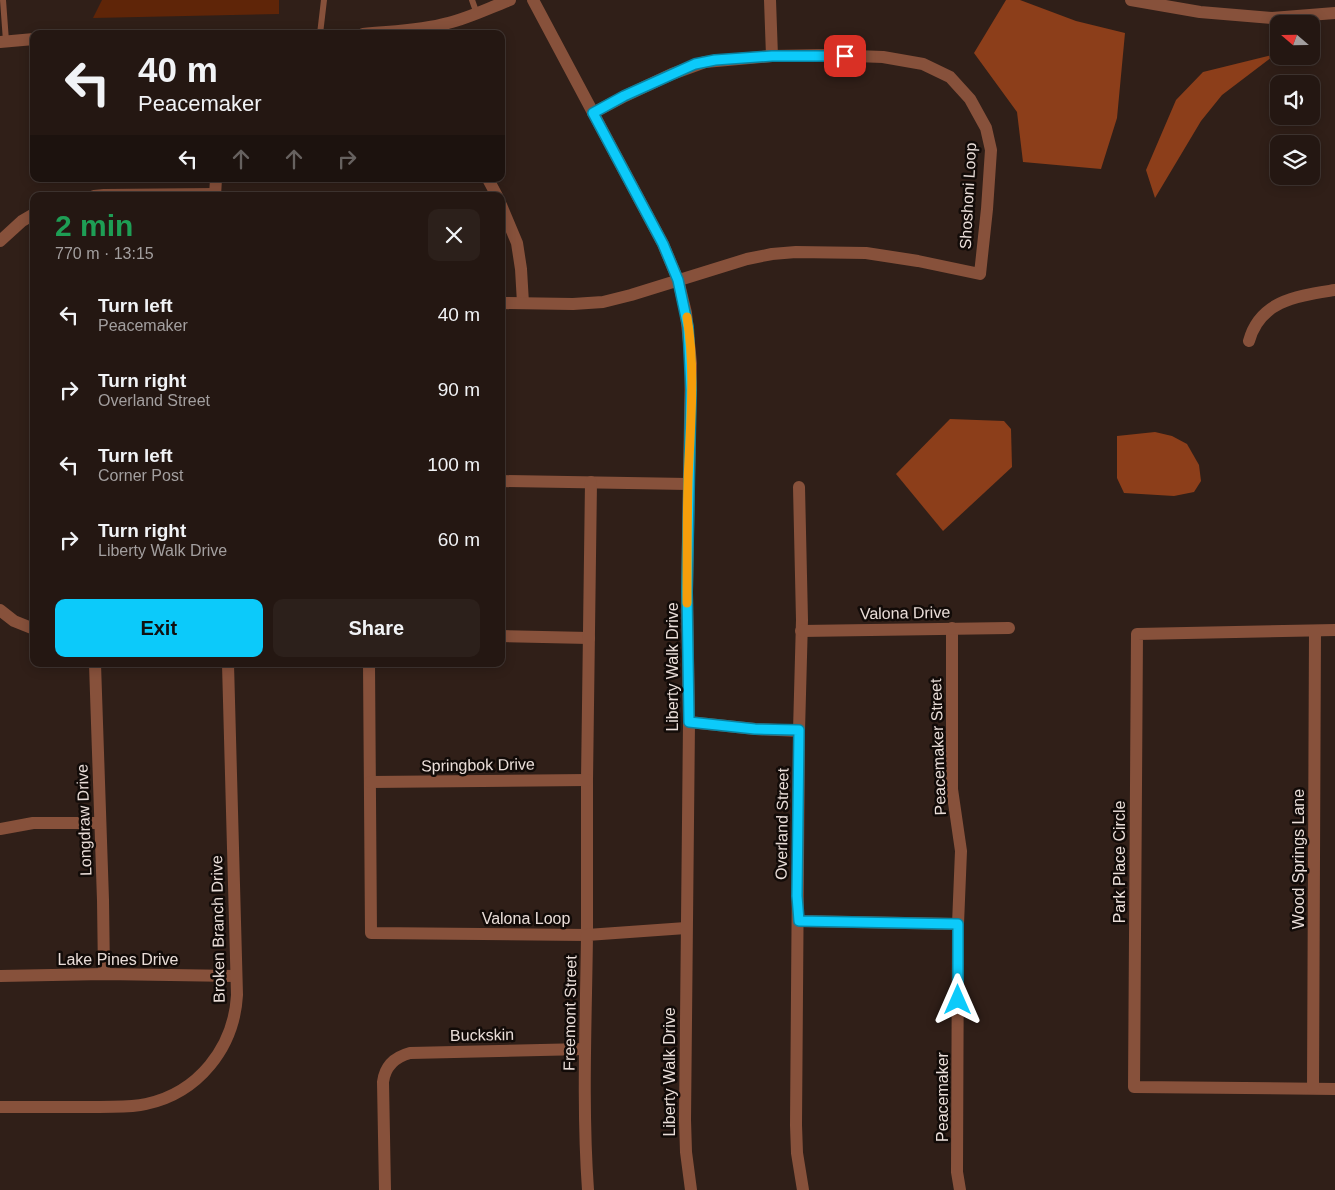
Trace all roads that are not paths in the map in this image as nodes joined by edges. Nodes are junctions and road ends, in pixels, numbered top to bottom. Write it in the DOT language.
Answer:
graph roads {
  1 [pos="3,0"];
  2 [pos="324,0"];
  3 [pos="472,0"];
  4 [pos="510,0"];
  5 [pos="533,0"];
  6 [pos="770,0"];
  7 [pos="1131,0"];
  8 [pos="1335,13"];
  9 [pos="477,14"];
  10 [pos="320,30"];
  11 [pos="407,30"];
  12 [pos="30,39"];
  13 [pos="3,42"];
  14 [pos="772,56"];
  15 [pos="593,113"];
  16 [pos="505,214"];
  17 [pos="30,216"];
  18 [pos="0,241"];
  19 [pos="678,280"];
  20 [pos="1335,290"];
  21 [pos="505,303"];
  22 [pos="523,303"];
  23 [pos="1250,342"];
  24 [pos="505,481"];
  25 [pos="591,482"];
  26 [pos="688,484"];
  27 [pos="799,488"];
  28 [pos="0,610"];
  29 [pos="30,627"];
  30 [pos="952,628"];
  31 [pos="1010,628"];
  32 [pos="1335,630"];
  33 [pos="801,631"];
  34 [pos="1315,631"];
  35 [pos="505,636"];
  36 [pos="589,638"];
  37 [pos="95,667"];
  38 [pos="228,667"];
  39 [pos="369,667"];
  40 [pos="689,722"];
  41 [pos="799,730"];
  42 [pos="587,780"];
  43 [pos="370,782"];
  44 [pos="100,823"];
  45 [pos="0,829"];
  46 [pos="799,921"];
  47 [pos="958,924"];
  48 [pos="686,928"];
  49 [pos="587,935"];
  50 [pos="104,974"];
  51 [pos="0,976"];
  52 [pos="236,976"];
  53 [pos="585,1049"];
  54 [pos="1313,1088"];
  55 [pos="1335,1089"];
  56 [pos="0,1107"];
  57 [pos="385,1190"];
  58 [pos="588,1190"];
  59 [pos="691,1190"];
  60 [pos="803,1190"];
  61 [pos="960,1190"];
  1 -- 13 [label="lane"];
  2 -- 10 [label="lane"];
  3 -- 9 [label="lane"];
  4 -- 9 [label="street"];
  5 -- 15 [label="street, Liberty Walk Drive"];
  6 -- 14 [label="street"];
  7 -- 8 [label="street"];
  9 -- 11 [label="street"];
  12 -- 13 [label="street"];
  14 -- 15 [label="street, Shoshoni Loop"];
  14 -- 19 [label="street, Shoshoni Loop"];
  15 -- 19 [label="street, Liberty Walk Drive"];
  16 -- 22 [label="street"];
  17 -- 18 [label="street"];
  19 -- 22 [label="street"];
  19 -- 26 [label="street, Liberty Walk Drive"];
  20 -- 23 [label="street"];
  21 -- 22 [label="street"];
  24 -- 25 [label="street"];
  25 -- 26 [label="street"];
  25 -- 36 [label="street, Valona Loop"];
  26 -- 40 [label="street, Liberty Walk Drive"];
  27 -- 33 [label="street, Overland Street"];
  28 -- 29 [label="street"];
  30 -- 31 [label="street, Valona Drive"];
  30 -- 33 [label="street, Valona Drive"];
  30 -- 47 [label="street, Peacemaker Street"];
  32 -- 34 [label="street, Park Place Circle"];
  33 -- 41 [label="street, Overland Street"];
  34 -- 54 [label="street, Wood Springs Lane"];
  34 -- 54 [label="street, Park Place Circle"];
  35 -- 36 [label="street"];
  36 -- 42 [label="street, Valona Loop"];
  37 -- 44 [label="street, Longdraw Drive"];
  38 -- 52 [label="street, Broken Branch Drive"];
  39 -- 43 [label="street, Valona Loop"];
  40 -- 41 [label="street"];
  40 -- 48 [label="street, Liberty Walk Drive"];
  41 -- 46 [label="street, Overland Street"];
  42 -- 43 [label="street, Springbok Drive"];
  42 -- 49 [label="street, Valona Loop"];
  43 -- 49 [label="street, Valona Loop"];
  44 -- 45 [label="street"];
  44 -- 50 [label="street, Longdraw Drive"];
  46 -- 47 [label="street"];
  46 -- 60 [label="street, Overland Street"];
  47 -- 61 [label="street, Peacemaker"];
  48 -- 49 [label="street, Freemont Street"];
  48 -- 59 [label="street, Liberty Walk Drive"];
  49 -- 53 [label="street, Freemont Street"];
  50 -- 51 [label="street, Lake Pines Drive"];
  50 -- 52 [label="street, Lake Pines Drive"];
  52 -- 56 [label="street, Broken Branch Drive"];
  53 -- 57 [label="street, Buckskin"];
  53 -- 58 [label="street, Freemont Street"];
  54 -- 55 [label="street, Park Place Circle"];
}
